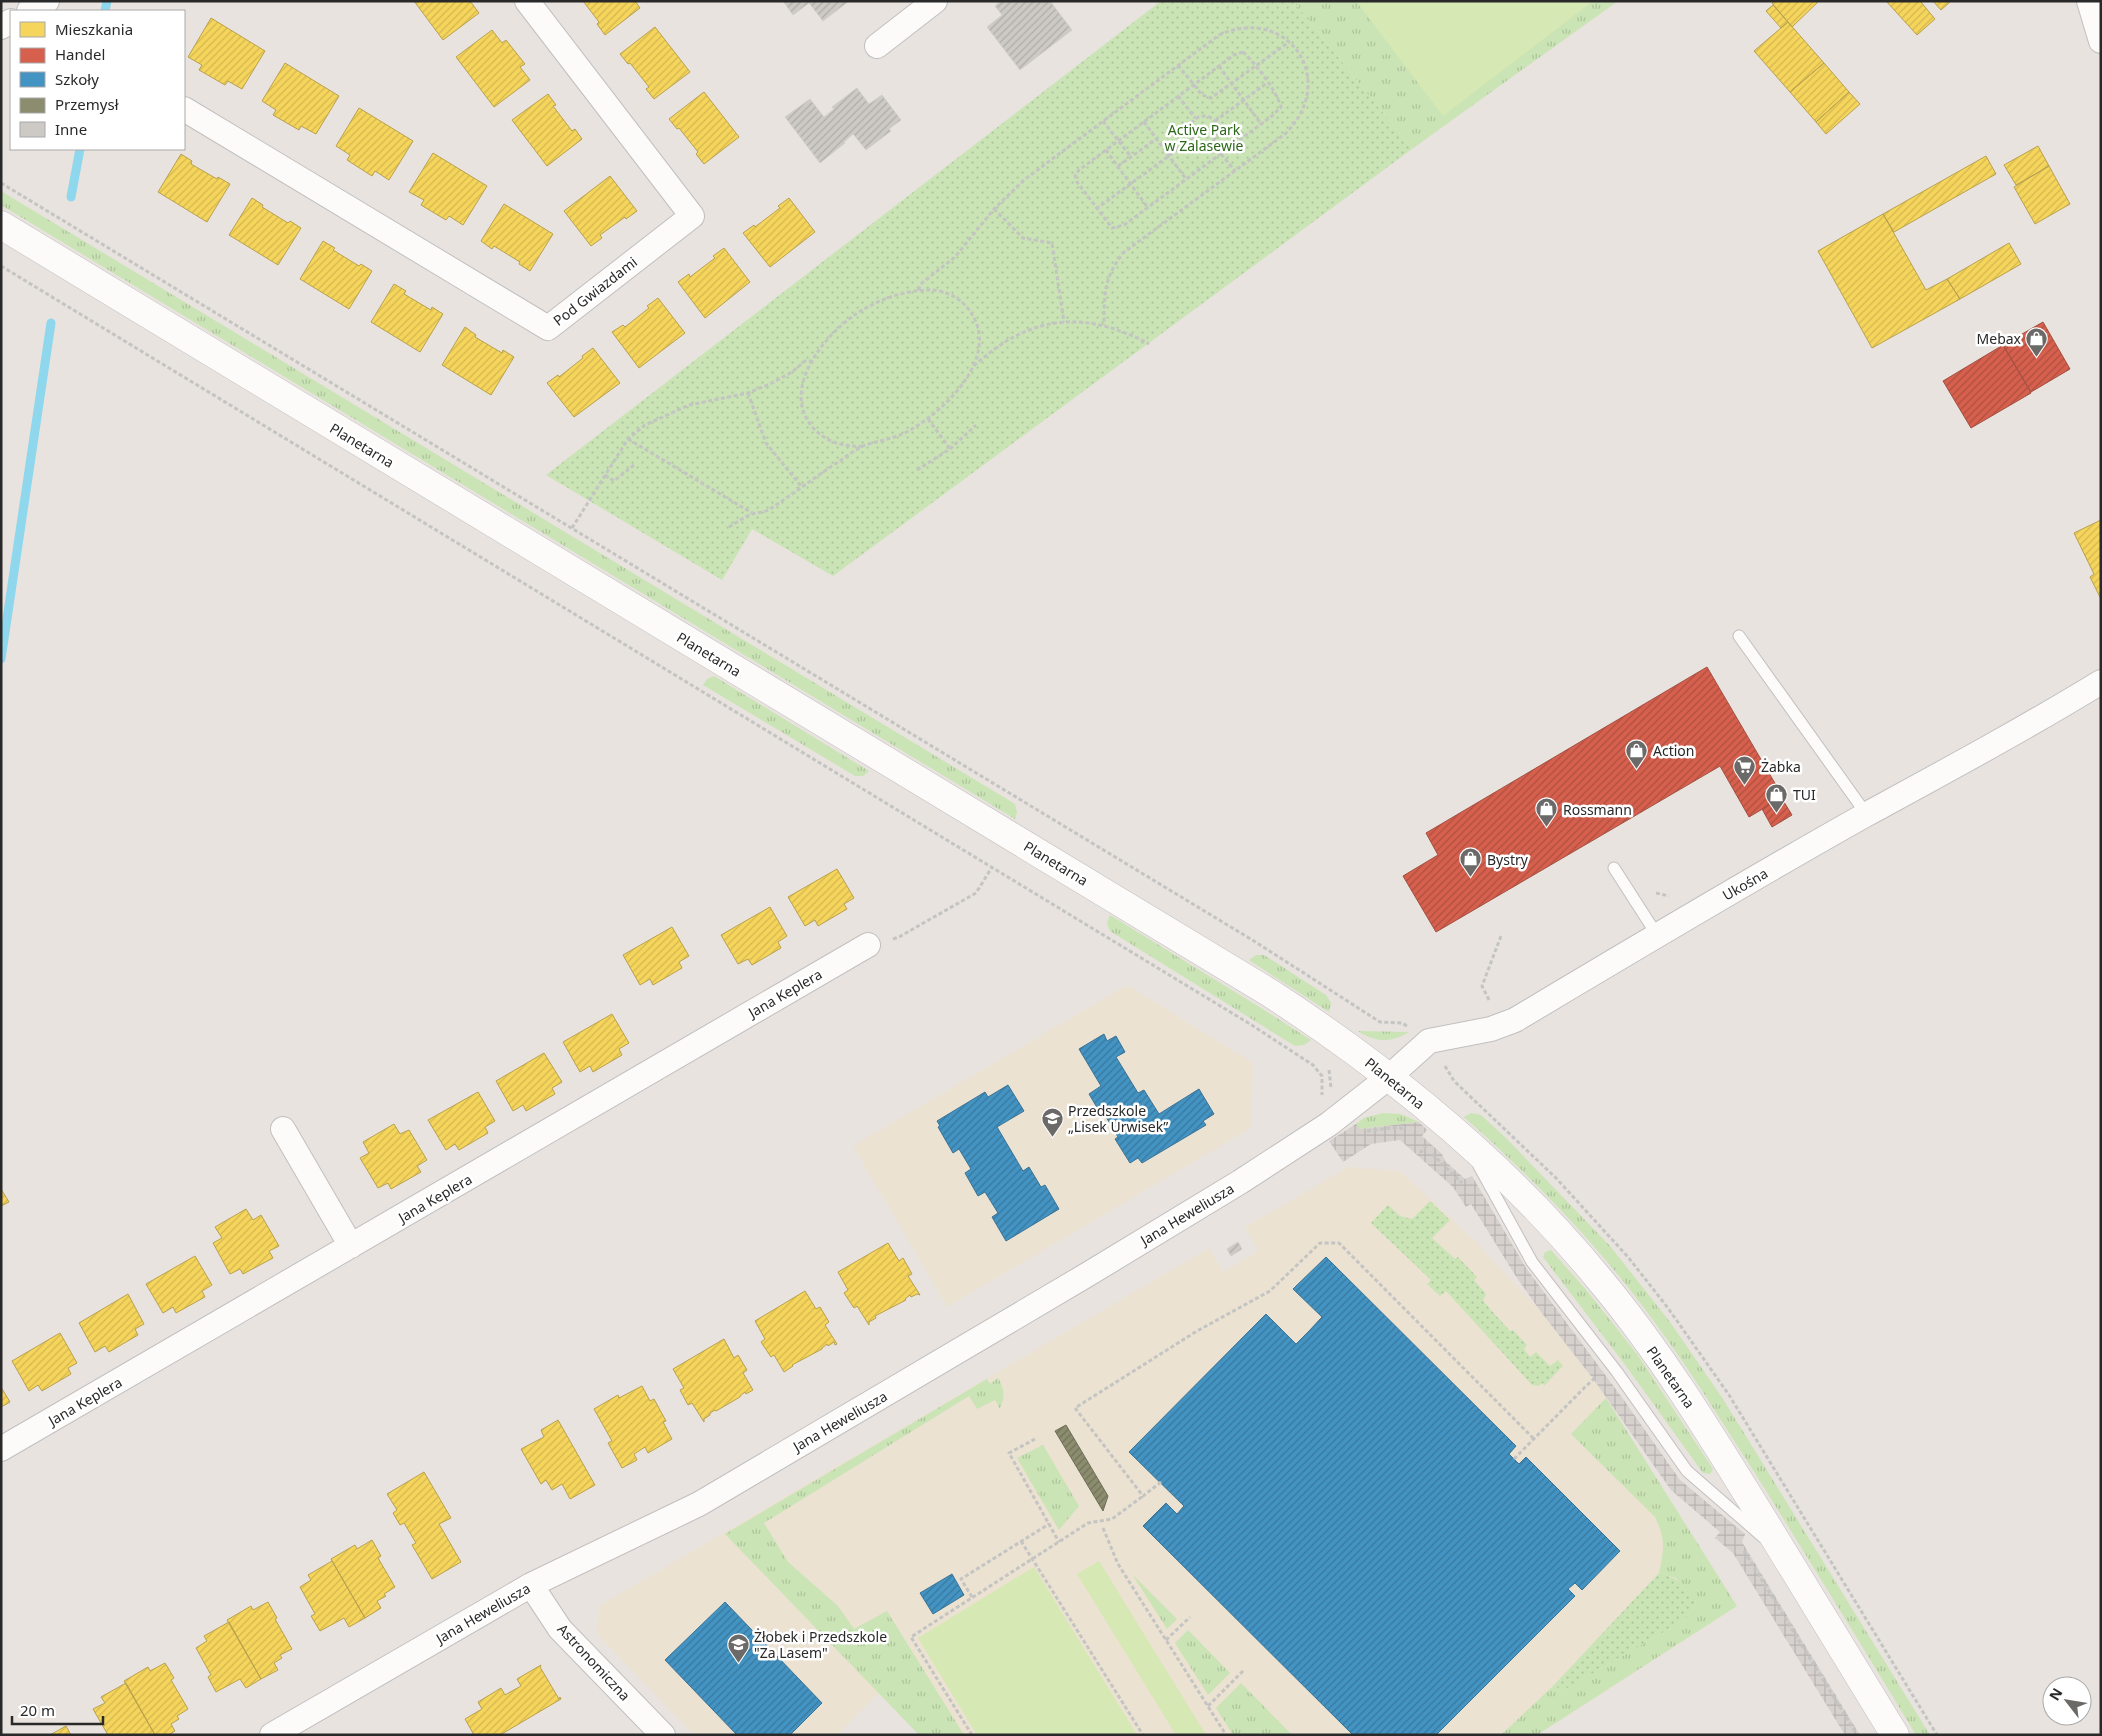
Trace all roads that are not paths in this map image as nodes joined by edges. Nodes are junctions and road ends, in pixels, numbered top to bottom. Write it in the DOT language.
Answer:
graph roads {
  1 [pos="47,1"];
  2 [pos="527,1"];
  3 [pos="935,1"];
  4 [pos="2088,1"];
  5 [pos="31,10"];
  6 [pos="2101,41"];
  7 [pos="877,46"];
  8 [pos="185,110"];
  9 [pos="1,225"];
  10 [pos="1739,636"];
  11 [pos="2101,682"];
  12 [pos="1867,814"];
  13 [pos="1614,868"];
  14 [pos="1657,935"];
  15 [pos="868,945"];
  16 [pos="1389,1076"];
  17 [pos="283,1128"];
  18 [pos="1465,1140"];
  19 [pos="352,1246"];
  20 [pos="1,1449"];
  21 [pos="1786,1557"];
  22 [pos="531,1585"];
  23 [pos="272,1735"];
  24 [pos="663,1735"];
  25 [pos="1896,1735"];
  1 -- 5 [label="street"];
  2 -- 8 [label="street, Pod Gwiazdami"];
  3 -- 7 [label="street"];
  4 -- 6 [label="street"];
  9 -- 16 [label="street, Planetarna"];
  10 -- 12 [label="lane"];
  11 -- 12 [label="street, Ukośna"];
  12 -- 14 [label="street, Ukośna"];
  13 -- 14 [label="lane"];
  14 -- 16 [label="street, Ukośna"];
  15 -- 19 [label="street, Jana Keplera"];
  16 -- 18 [label="street, Planetarna"];
  16 -- 22 [label="street, Jana Heweliusza"];
  17 -- 19 [label="street"];
  18 -- 21 [label="street, Planetarna"];
  18 -- 21 [label="lane"];
  19 -- 20 [label="street, Jana Keplera"];
  21 -- 25 [label="street, Planetarna"];
  22 -- 23 [label="street, Jana Heweliusza"];
  22 -- 24 [label="street, Astronomiczna"];
}
